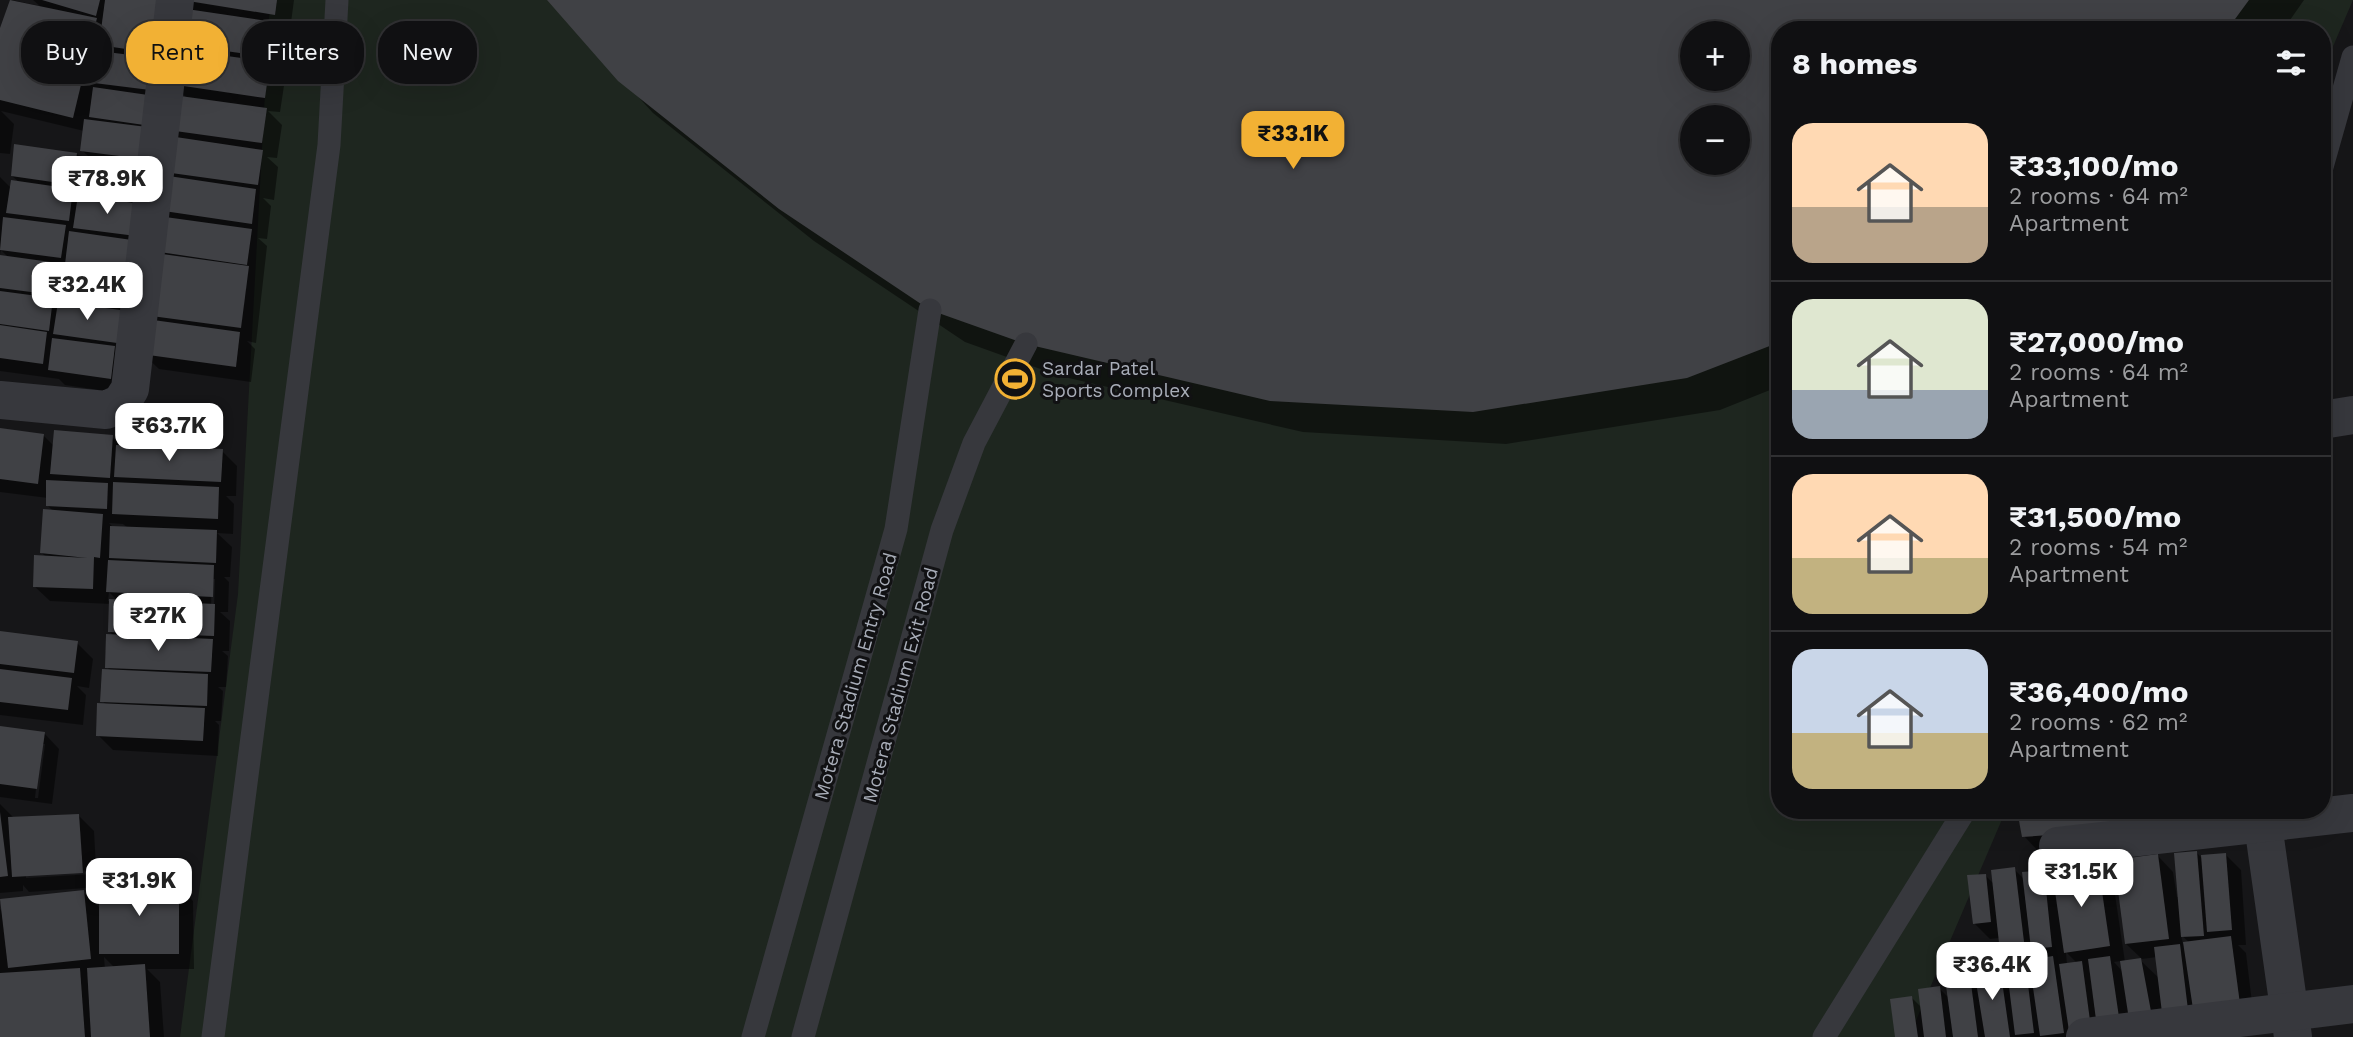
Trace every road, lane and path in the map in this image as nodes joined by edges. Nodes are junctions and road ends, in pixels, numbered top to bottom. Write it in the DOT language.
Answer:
graph roads {
  1 [pos="175,0"];
  2 [pos="337,0"];
  3 [pos="2353,57"];
  4 [pos="2331,135"];
  5 [pos="930,310"];
  6 [pos="1026,344"];
  7 [pos="0,400"];
  8 [pos="2353,415"];
  9 [pos="2331,419"];
  10 [pos="2353,813"];
  11 [pos="2331,814"];
  12 [pos="1959,819"];
  13 [pos="2255,819"];
  14 [pos="2262,819"];
  15 [pos="2058,846"];
  16 [pos="2353,1004"];
  17 [pos="2291,1025"];
  18 [pos="213,1037"];
  19 [pos="753,1037"];
  20 [pos="803,1037"];
  21 [pos="1824,1037"];
  22 [pos="2085,1037"];
  1 -- 7 [label="street"];
  2 -- 18 [label="lane"];
  3 -- 4 [label="lane"];
  5 -- 19 [label="lane, Motera Stadium Entry Road"];
  6 -- 20 [label="lane, Motera Stadium Exit Road"];
  8 -- 9 [label="street"];
  10 -- 11 [label="street"];
  12 -- 21 [label="lane"];
  13 -- 15 [label="street"];
  14 -- 17 [label="street"];
  16 -- 17 [label="street"];
  17 -- 22 [label="street"];
}
